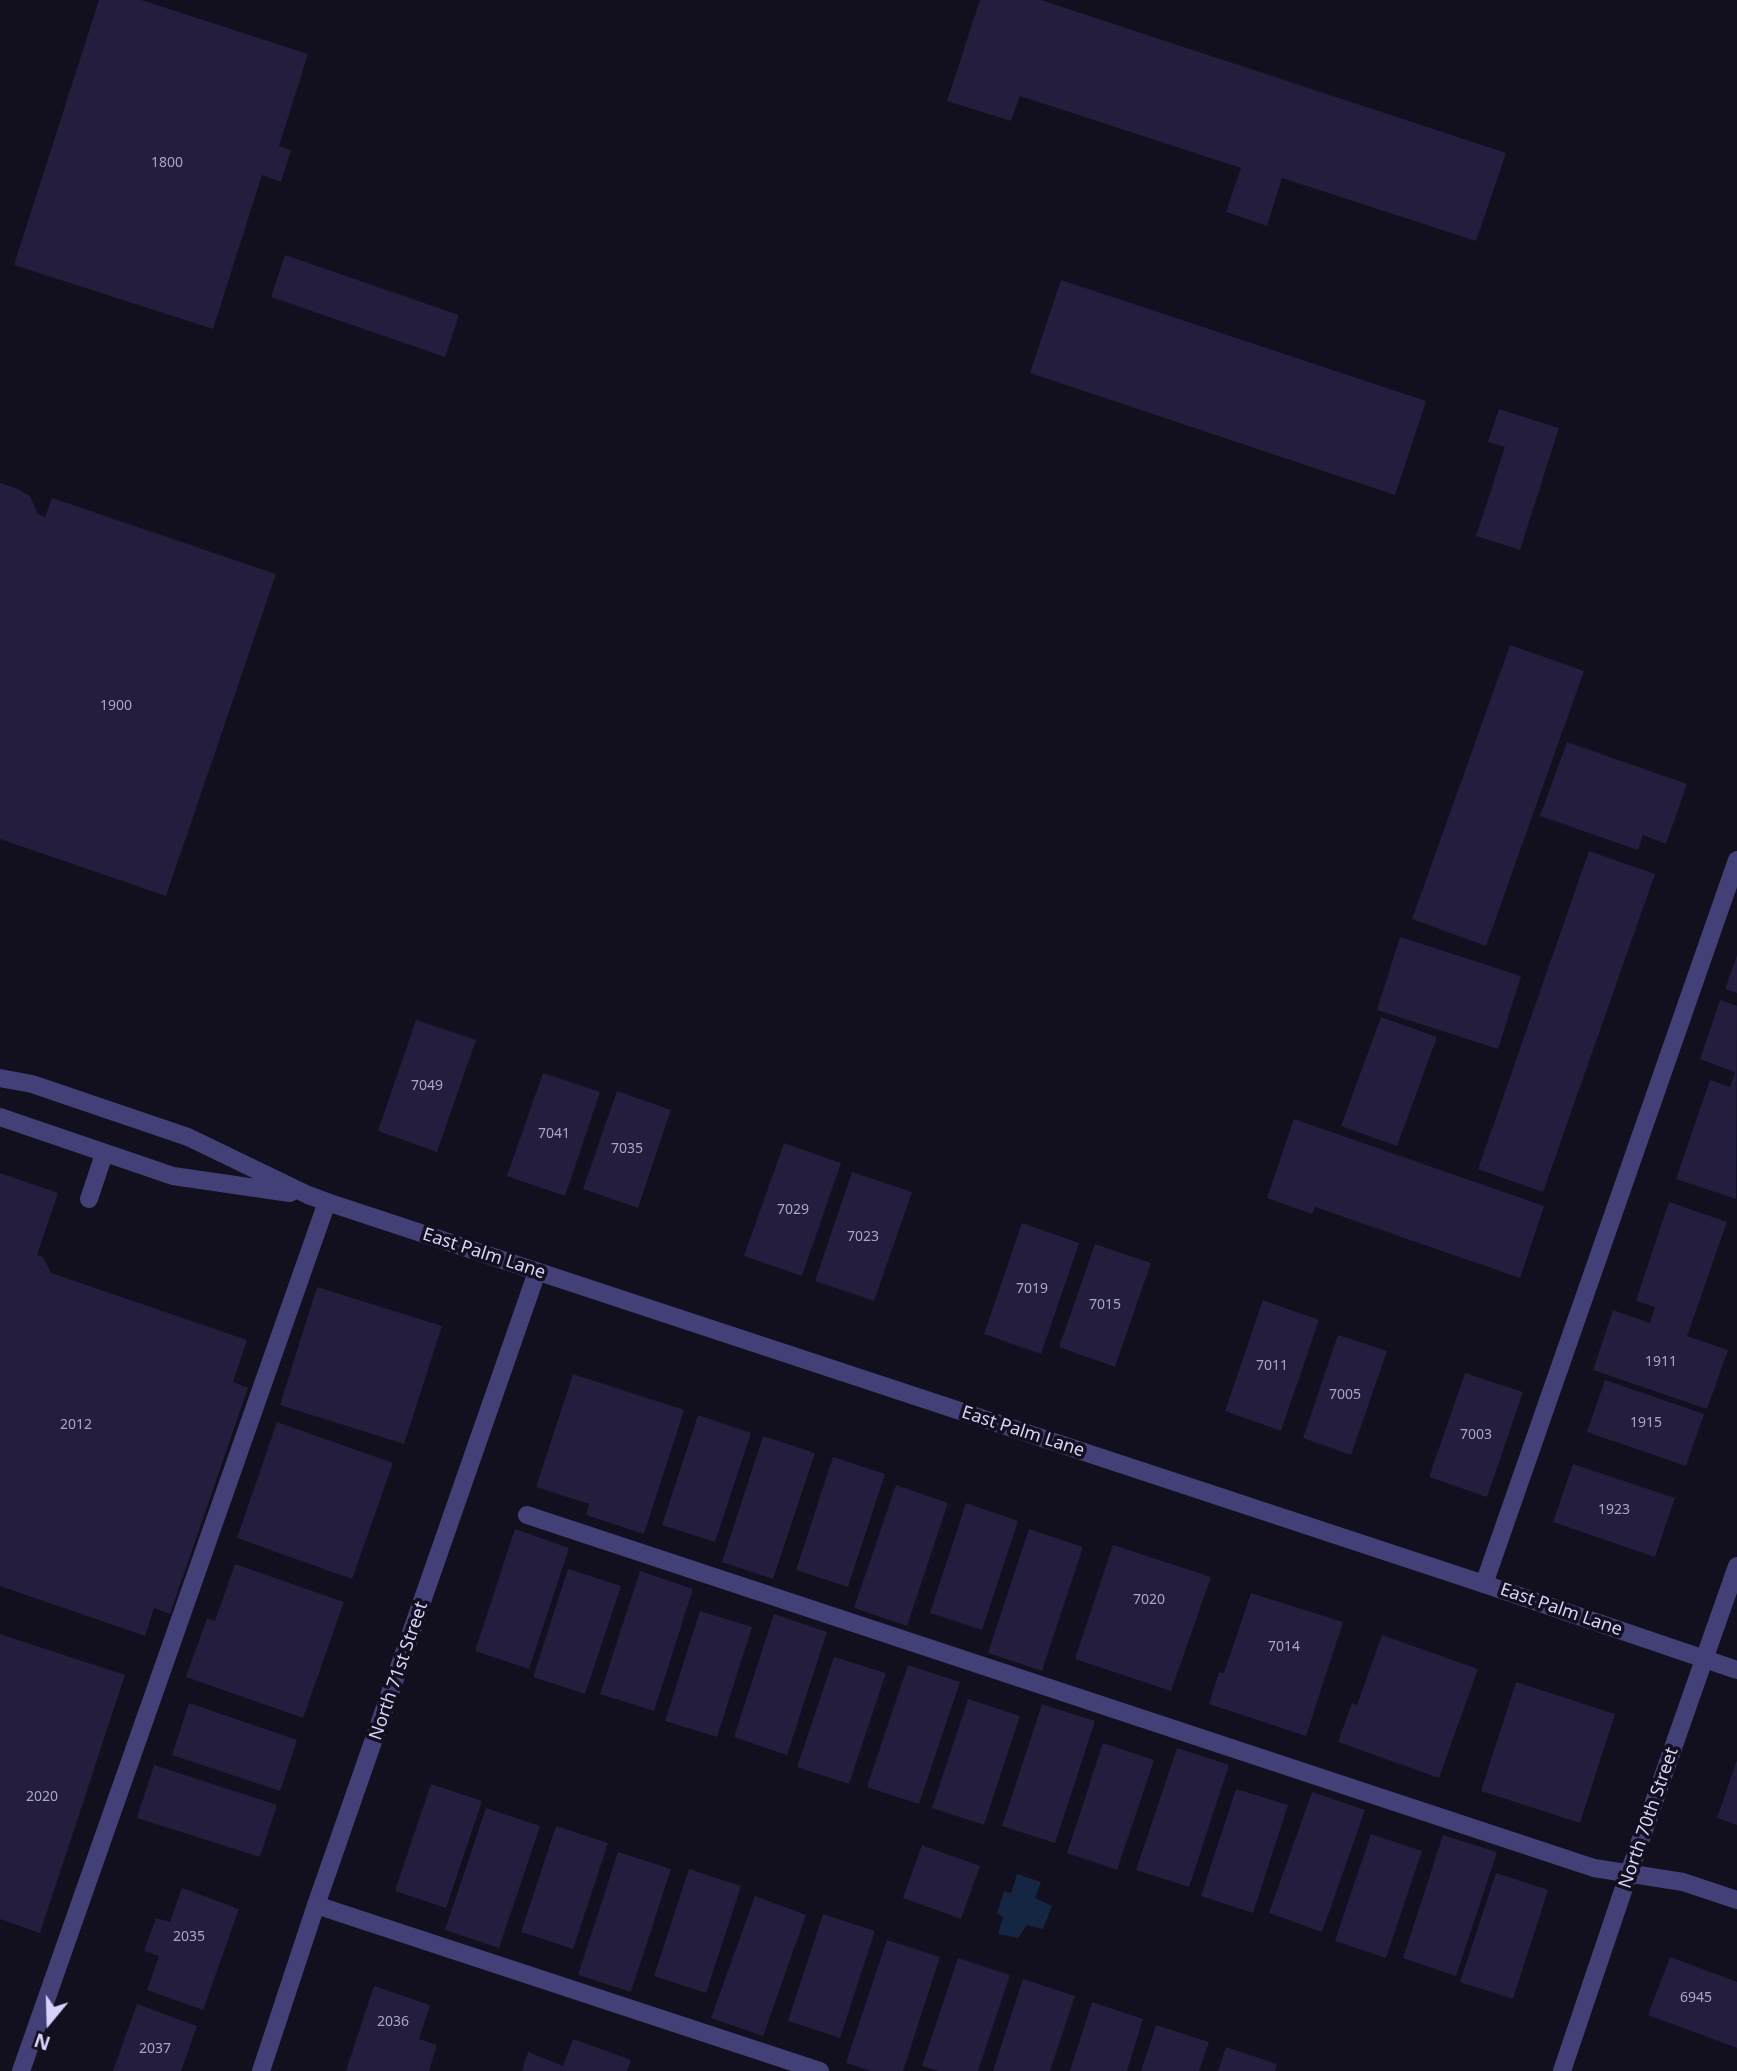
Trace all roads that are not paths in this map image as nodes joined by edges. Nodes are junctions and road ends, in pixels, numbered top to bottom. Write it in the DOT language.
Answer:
graph roads {
  1 [pos="1737,859"];
  2 [pos="0,1078"];
  3 [pos="0,1117"];
  4 [pos="104,1154"];
  5 [pos="308,1195"];
  6 [pos="89,1199"];
  7 [pos="327,1202"];
  8 [pos="537,1272"];
  9 [pos="527,1515"];
  10 [pos="1737,1566"];
  11 [pos="1484,1584"];
  12 [pos="1703,1659"];
  13 [pos="1737,1670"];
  14 [pos="1629,1873"];
  15 [pos="1737,1900"];
  16 [pos="316,1905"];
  17 [pos="21,2071"];
  18 [pos="261,2071"];
  19 [pos="820,2071"];
  20 [pos="1562,2071"];
  1 -- 11 [label="street"];
  2 -- 5 [label="street, East Palm Lane"];
  3 -- 4 [label="street, East Palm Lane"];
  4 -- 5 [label="street, East Palm Lane"];
  4 -- 6 [label="street"];
  5 -- 7 [label="street, East Palm Lane"];
  7 -- 8 [label="street, East Palm Lane"];
  7 -- 17 [label="street"];
  8 -- 11 [label="street, East Palm Lane"];
  8 -- 16 [label="street, North 71st Street"];
  9 -- 14 [label="street"];
  10 -- 12 [label="street, North 70th Street"];
  11 -- 12 [label="street, East Palm Lane"];
  12 -- 13 [label="street, East Palm Lane"];
  12 -- 14 [label="street, North 70th Street"];
  14 -- 15 [label="street"];
  14 -- 20 [label="street, North 70th Street"];
  16 -- 18 [label="street, North 71st Street"];
  16 -- 19 [label="street"];
}
